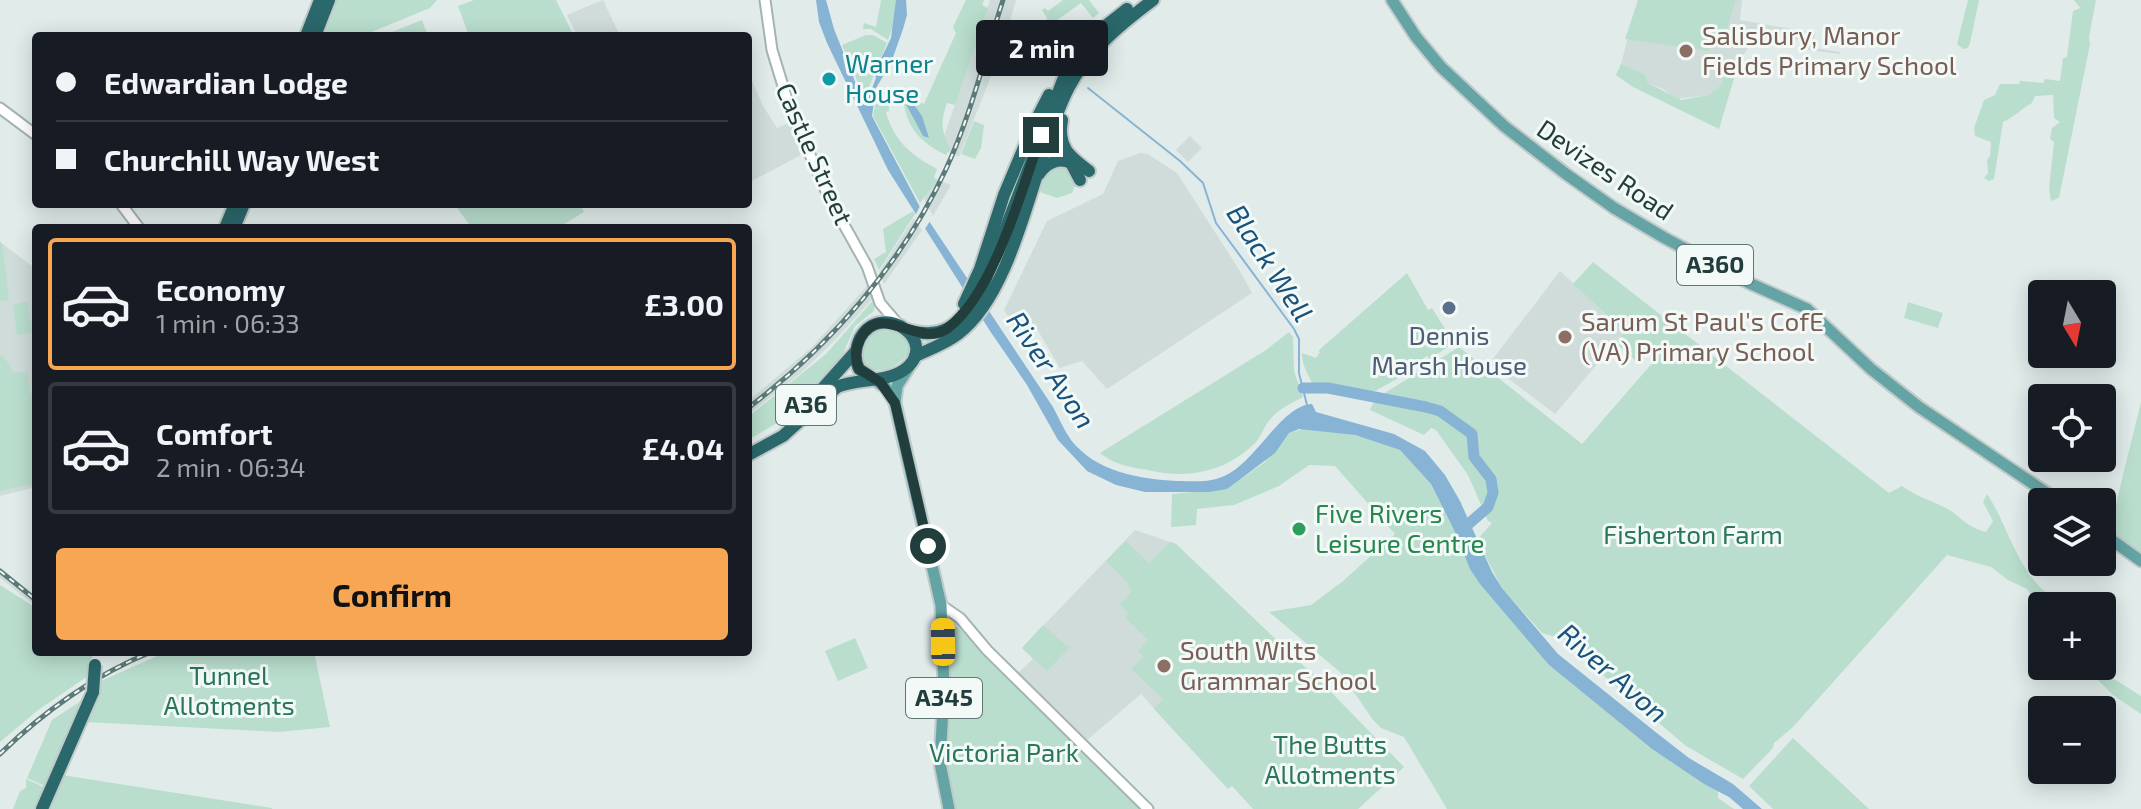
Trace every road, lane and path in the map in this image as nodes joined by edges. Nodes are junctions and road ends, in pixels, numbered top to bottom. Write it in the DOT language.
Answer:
graph roads {
  1 [pos="765,0"];
  2 [pos="1139,0"];
  3 [pos="1153,0"];
  4 [pos="1392,0"];
  5 [pos="326,1"];
  6 [pos="308,32"];
  7 [pos="316,32"];
  8 [pos="323,32"];
  9 [pos="1081,69"];
  10 [pos="1063,80"];
  11 [pos="0,108"];
  12 [pos="32,132"];
  13 [pos="1030,184"];
  14 [pos="982,291"];
  15 [pos="880,303"];
  16 [pos="970,308"];
  17 [pos="902,327"];
  18 [pos="867,330"];
  19 [pos="856,351"];
  20 [pos="912,360"];
  21 [pos="874,379"];
  22 [pos="895,403"];
  23 [pos="752,445"];
  24 [pos="752,453"];
  25 [pos="2039,488"];
  26 [pos="2116,543"];
  27 [pos="2141,561"];
  28 [pos="941,605"];
  29 [pos="96,658"];
  30 [pos="42,809"];
  31 [pos="949,809"];
  32 [pos="1148,809"];
  1 -- 15 [label="street, Castle Street"];
  2 -- 10 [label="highway"];
  3 -- 9 [label="highway"];
  4 -- 25 [label="main road, Devizes Road / A360"];
  5 -- 6 [label="highway"];
  5 -- 7 [label="highway"];
  5 -- 8 [label="highway"];
  9 -- 13 [label="highway"];
  9 -- 13 [label="highway"];
  10 -- 13 [label="highway"];
  10 -- 14 [label="highway"];
  11 -- 12 [label="street"];
  13 -- 14 [label="highway"];
  14 -- 16 [label="highway"];
  14 -- 16 [label="highway"];
  15 -- 17 [label="street, Castle Street"];
  15 -- 18 [label="street"];
  16 -- 17 [label="highway"];
  16 -- 20 [label="highway"];
  17 -- 18 [label="highway"];
  17 -- 20 [label="highway"];
  18 -- 19 [label="highway"];
  19 -- 21 [label="highway"];
  19 -- 23 [label="highway, A36"];
  20 -- 21 [label="highway"];
  20 -- 22 [label="main road"];
  21 -- 22 [label="main road, A345"];
  21 -- 24 [label="highway, A36"];
  22 -- 28 [label="main road, A345"];
  26 -- 27 [label="main road"];
  28 -- 31 [label="main road, A345"];
  28 -- 32 [label="street"];
  29 -- 30 [label="highway, bridge"];
}
